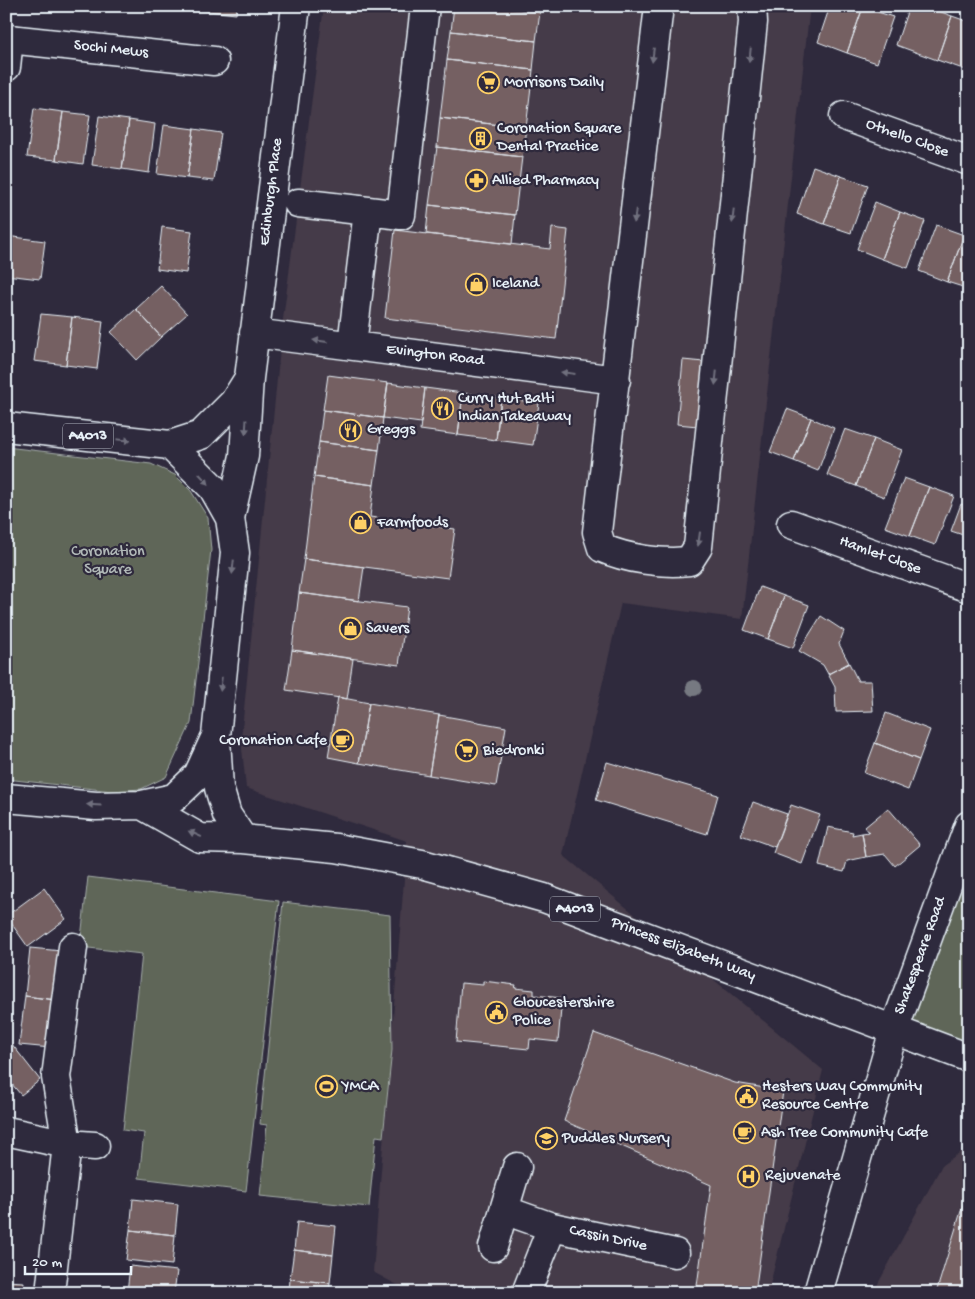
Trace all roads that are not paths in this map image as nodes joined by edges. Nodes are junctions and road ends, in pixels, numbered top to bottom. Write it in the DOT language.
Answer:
graph roads {
  1 [pos="296,6"];
  2 [pos="425,6"];
  3 [pos="659,6"];
  4 [pos="752,6"];
  5 [pos="7,39"];
  6 [pos="214,61"];
  7 [pos="6,67"];
  8 [pos="844,116"];
  9 [pos="969,161"];
  10 [pos="298,203"];
  11 [pos="368,211"];
  12 [pos="254,333"];
  13 [pos="352,346"];
  14 [pos="249,378"];
  15 [pos="616,380"];
  16 [pos="6,427"];
  17 [pos="170,445"];
  18 [pos="230,518"];
  19 [pos="790,524"];
  20 [pos="969,588"];
  21 [pos="216,736"];
  22 [pos="6,798"];
  23 [pos="142,805"];
  24 [pos="969,825"];
  25 [pos="243,839"];
  26 [pos="72,947"];
  27 [pos="894,1030"];
  28 [pos="969,1058"];
  29 [pos="6,1131"];
  30 [pos="67,1144"];
  31 [pos="95,1146"];
  32 [pos="517,1167"];
  33 [pos="504,1210"];
  34 [pos="552,1227"];
  35 [pos="493,1247"];
  36 [pos="675,1253"];
  37 [pos="50,1293"];
  38 [pos="526,1293"];
  39 [pos="818,1293"];
  1 -- 12 [label="street, Edinburgh Place"];
  2 -- 11 [label="street"];
  3 -- 15 [label="street, one-way"];
  4 -- 15 [label="street, one-way"];
  5 -- 6 [label="street, Sochi Mews"];
  5 -- 7 [label="street"];
  8 -- 9 [label="street, Othello Close"];
  10 -- 11 [label="street"];
  11 -- 13 [label="street"];
  13 -- 12 [label="street, Evington Road, one-way"];
  12 -- 14 [label="street, Edinburgh Place"];
  15 -- 13 [label="street, Evington Road, one-way"];
  14 -- 17 [label="street, Edinburgh Place"];
  14 -- 18 [label="street, Edinburgh Place, one-way"];
  16 -- 17 [label="street, A4013, one-way"];
  17 -- 18 [label="street, one-way"];
  18 -- 21 [label="street, one-way"];
  19 -- 20 [label="street, Hamlet Close"];
  21 -- 23 [label="street"];
  21 -- 25 [label="street"];
  23 -- 22 [label="street, one-way"];
  25 -- 23 [label="street, Princess Elizabeth Way / A4013, one-way"];
  24 -- 27 [label="street, Shakespeare Road"];
  25 -- 27 [label="street, Princess Elizabeth Way / A4013"];
  26 -- 30 [label="street"];
  27 -- 28 [label="street, Princess Elizabeth Way / A4013"];
  27 -- 39 [label="street, Shakespeare Road"];
  29 -- 30 [label="street"];
  30 -- 31 [label="street"];
  30 -- 37 [label="street"];
  32 -- 33 [label="street"];
  33 -- 34 [label="street"];
  33 -- 35 [label="street"];
  34 -- 36 [label="street, Cassin Drive"];
  34 -- 38 [label="street, Cassin Drive"];
}
